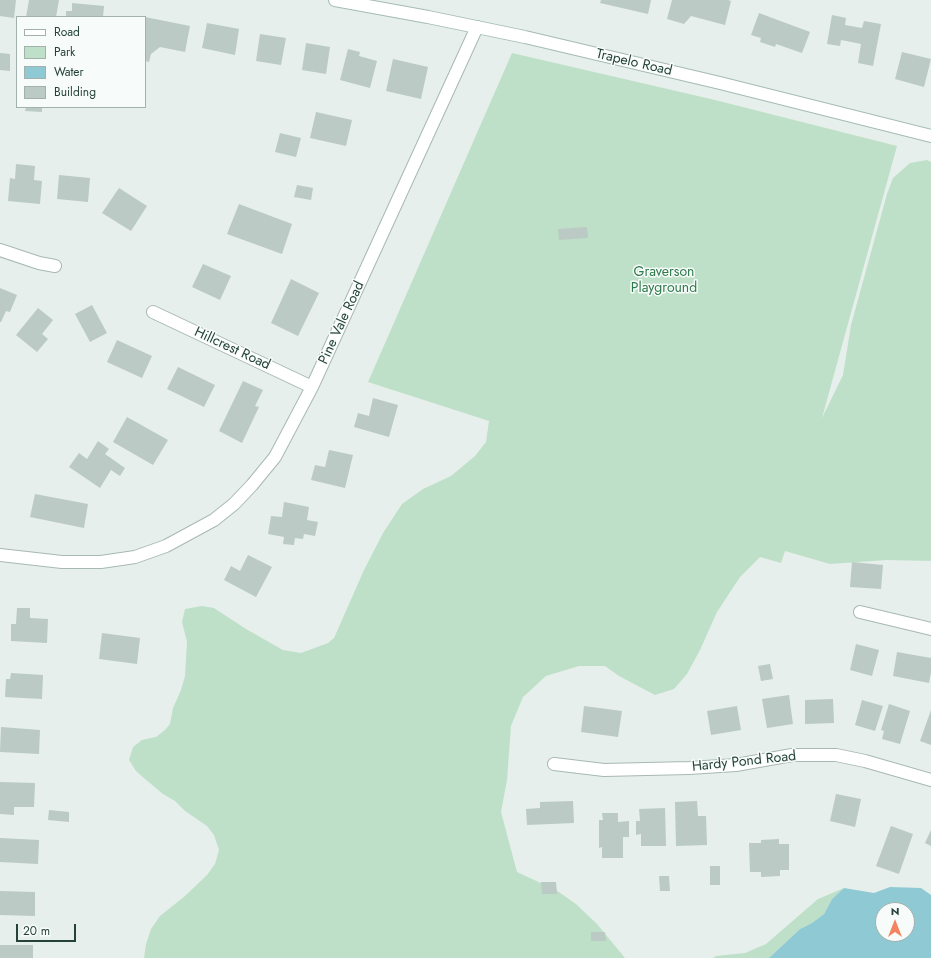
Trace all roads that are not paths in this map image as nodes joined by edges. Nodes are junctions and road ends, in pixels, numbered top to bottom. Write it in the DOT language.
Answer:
graph roads {
  1 [pos="335,0"];
  2 [pos="477,27"];
  3 [pos="931,136"];
  4 [pos="0,250"];
  5 [pos="55,266"];
  6 [pos="153,312"];
  7 [pos="312,387"];
  8 [pos="0,555"];
  9 [pos="860,612"];
  10 [pos="931,629"];
  11 [pos="554,764"];
  12 [pos="931,780"];
  1 -- 2 [label="street, Trapelo Road"];
  2 -- 3 [label="street, Trapelo Road"];
  2 -- 7 [label="street, Pine Vale Road"];
  4 -- 5 [label="street"];
  6 -- 7 [label="street, Hillcrest Road"];
  7 -- 8 [label="street, Pine Vale Road"];
  9 -- 10 [label="street"];
  11 -- 12 [label="street, Hardy Pond Road"];
}
